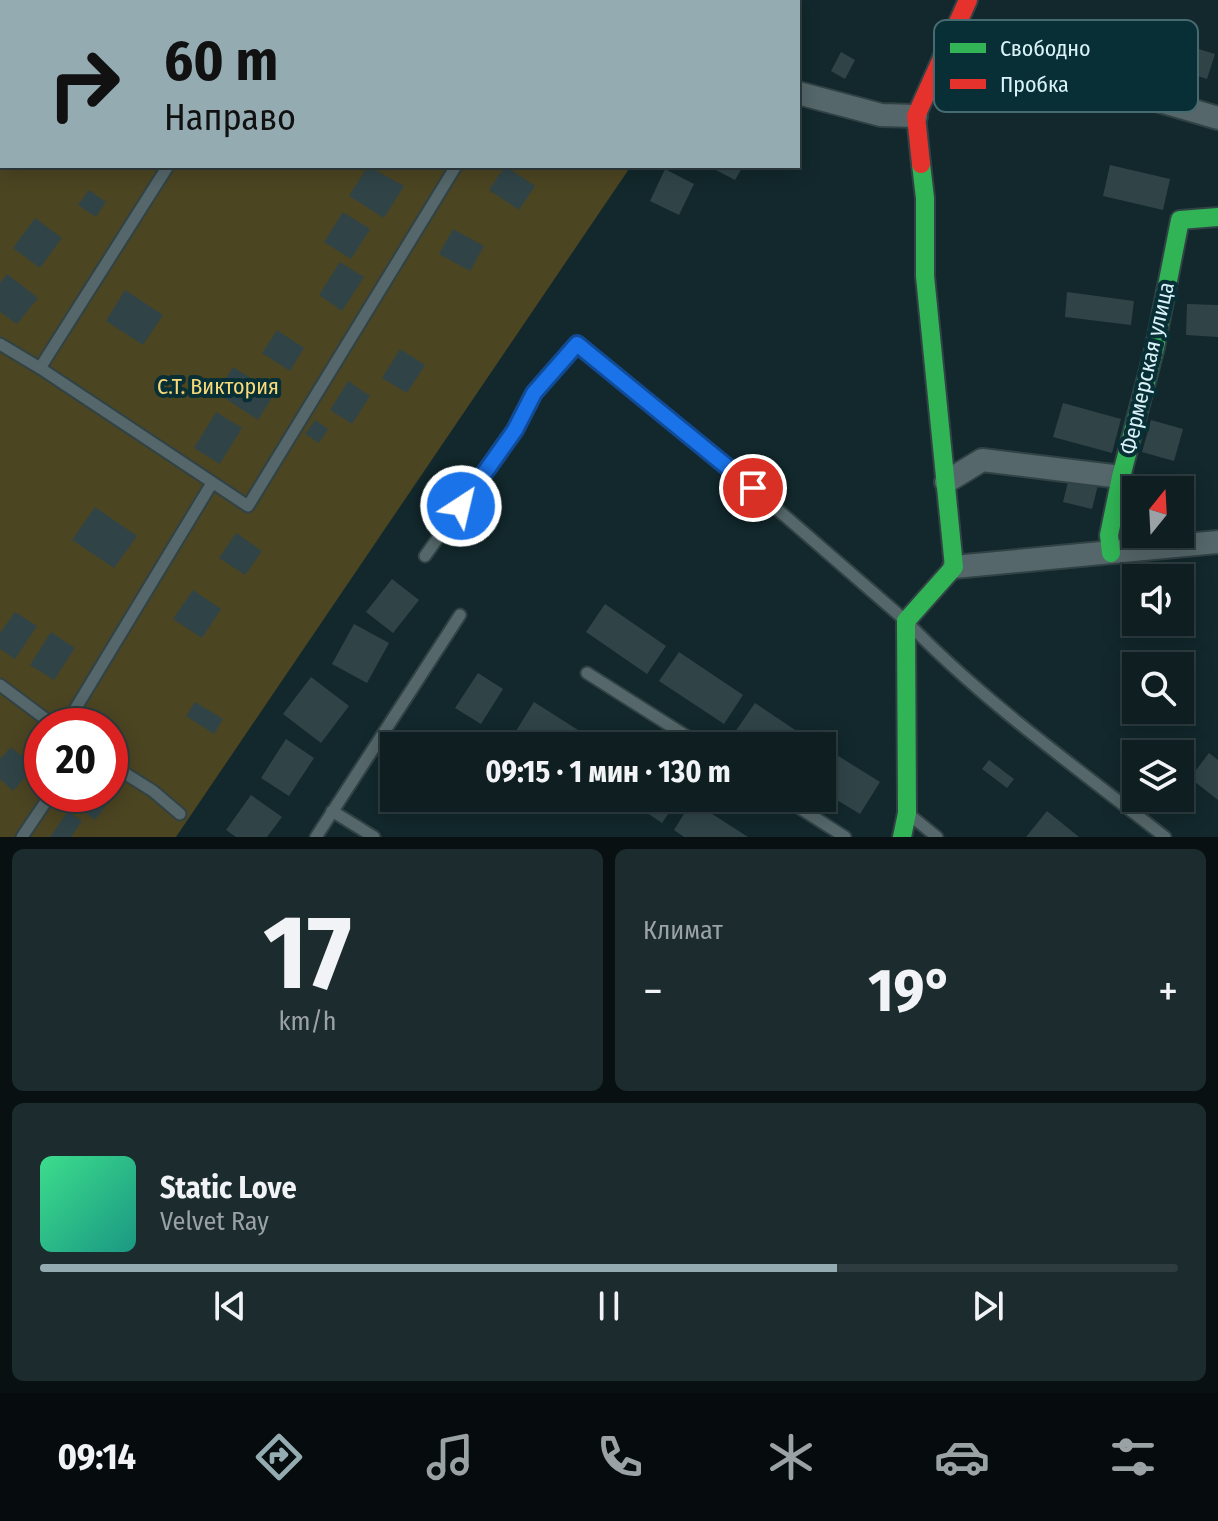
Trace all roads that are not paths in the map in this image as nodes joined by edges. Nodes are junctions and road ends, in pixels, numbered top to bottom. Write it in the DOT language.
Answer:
graph roads {
  1 [pos="968,0"];
  2 [pos="960,20"];
  3 [pos="934,77"];
  4 [pos="800,94"];
  5 [pos="1197,112"];
  6 [pos="916,116"];
  7 [pos="1218,118"];
  8 [pos="167,168"];
  9 [pos="455,168"];
  10 [pos="1218,217"];
  11 [pos="0,344"];
  12 [pos="40,368"];
  13 [pos="1121,477"];
  14 [pos="946,482"];
  15 [pos="212,483"];
  16 [pos="1218,542"];
  17 [pos="1111,553"];
  18 [pos="425,556"];
  19 [pos="954,567"];
  20 [pos="460,615"];
  21 [pos="906,621"];
  22 [pos="587,673"];
  23 [pos="0,685"];
  24 [pos="31,708"];
  25 [pos="76,708"];
  26 [pos="680,732"];
  27 [pos="128,775"];
  28 [pos="332,811"];
  29 [pos="39,812"];
  30 [pos="806,812"];
  31 [pos="907,813"];
  32 [pos="180,814"];
  33 [pos="22,837"];
  34 [pos="316,837"];
  35 [pos="374,837"];
  36 [pos="845,837"];
  37 [pos="902,837"];
  38 [pos="937,837"];
  39 [pos="1165,837"];
  1 -- 2 [label="street"];
  3 -- 6 [label="street"];
  4 -- 6 [label="street"];
  5 -- 7 [label="street"];
  6 -- 14 [label="street"];
  8 -- 12 [label="lane"];
  9 -- 15 [label="lane"];
  10 -- 13 [label="street, Фермерская улица"];
  11 -- 12 [label="lane"];
  12 -- 15 [label="lane"];
  13 -- 14 [label="street"];
  13 -- 17 [label="street, Фермерская улица"];
  14 -- 19 [label="street"];
  15 -- 25 [label="lane"];
  16 -- 17 [label="street"];
  17 -- 19 [label="street"];
  18 -- 21 [label="lane"];
  19 -- 21 [label="street"];
  20 -- 28 [label="lane"];
  21 -- 31 [label="street"];
  21 -- 39 [label="lane"];
  22 -- 26 [label="lane"];
  23 -- 24 [label="lane"];
  27 -- 32 [label="lane"];
  28 -- 34 [label="lane"];
  28 -- 35 [label="lane"];
  29 -- 33 [label="lane"];
  30 -- 36 [label="lane"];
  31 -- 37 [label="street"];
  31 -- 38 [label="lane"];
}
